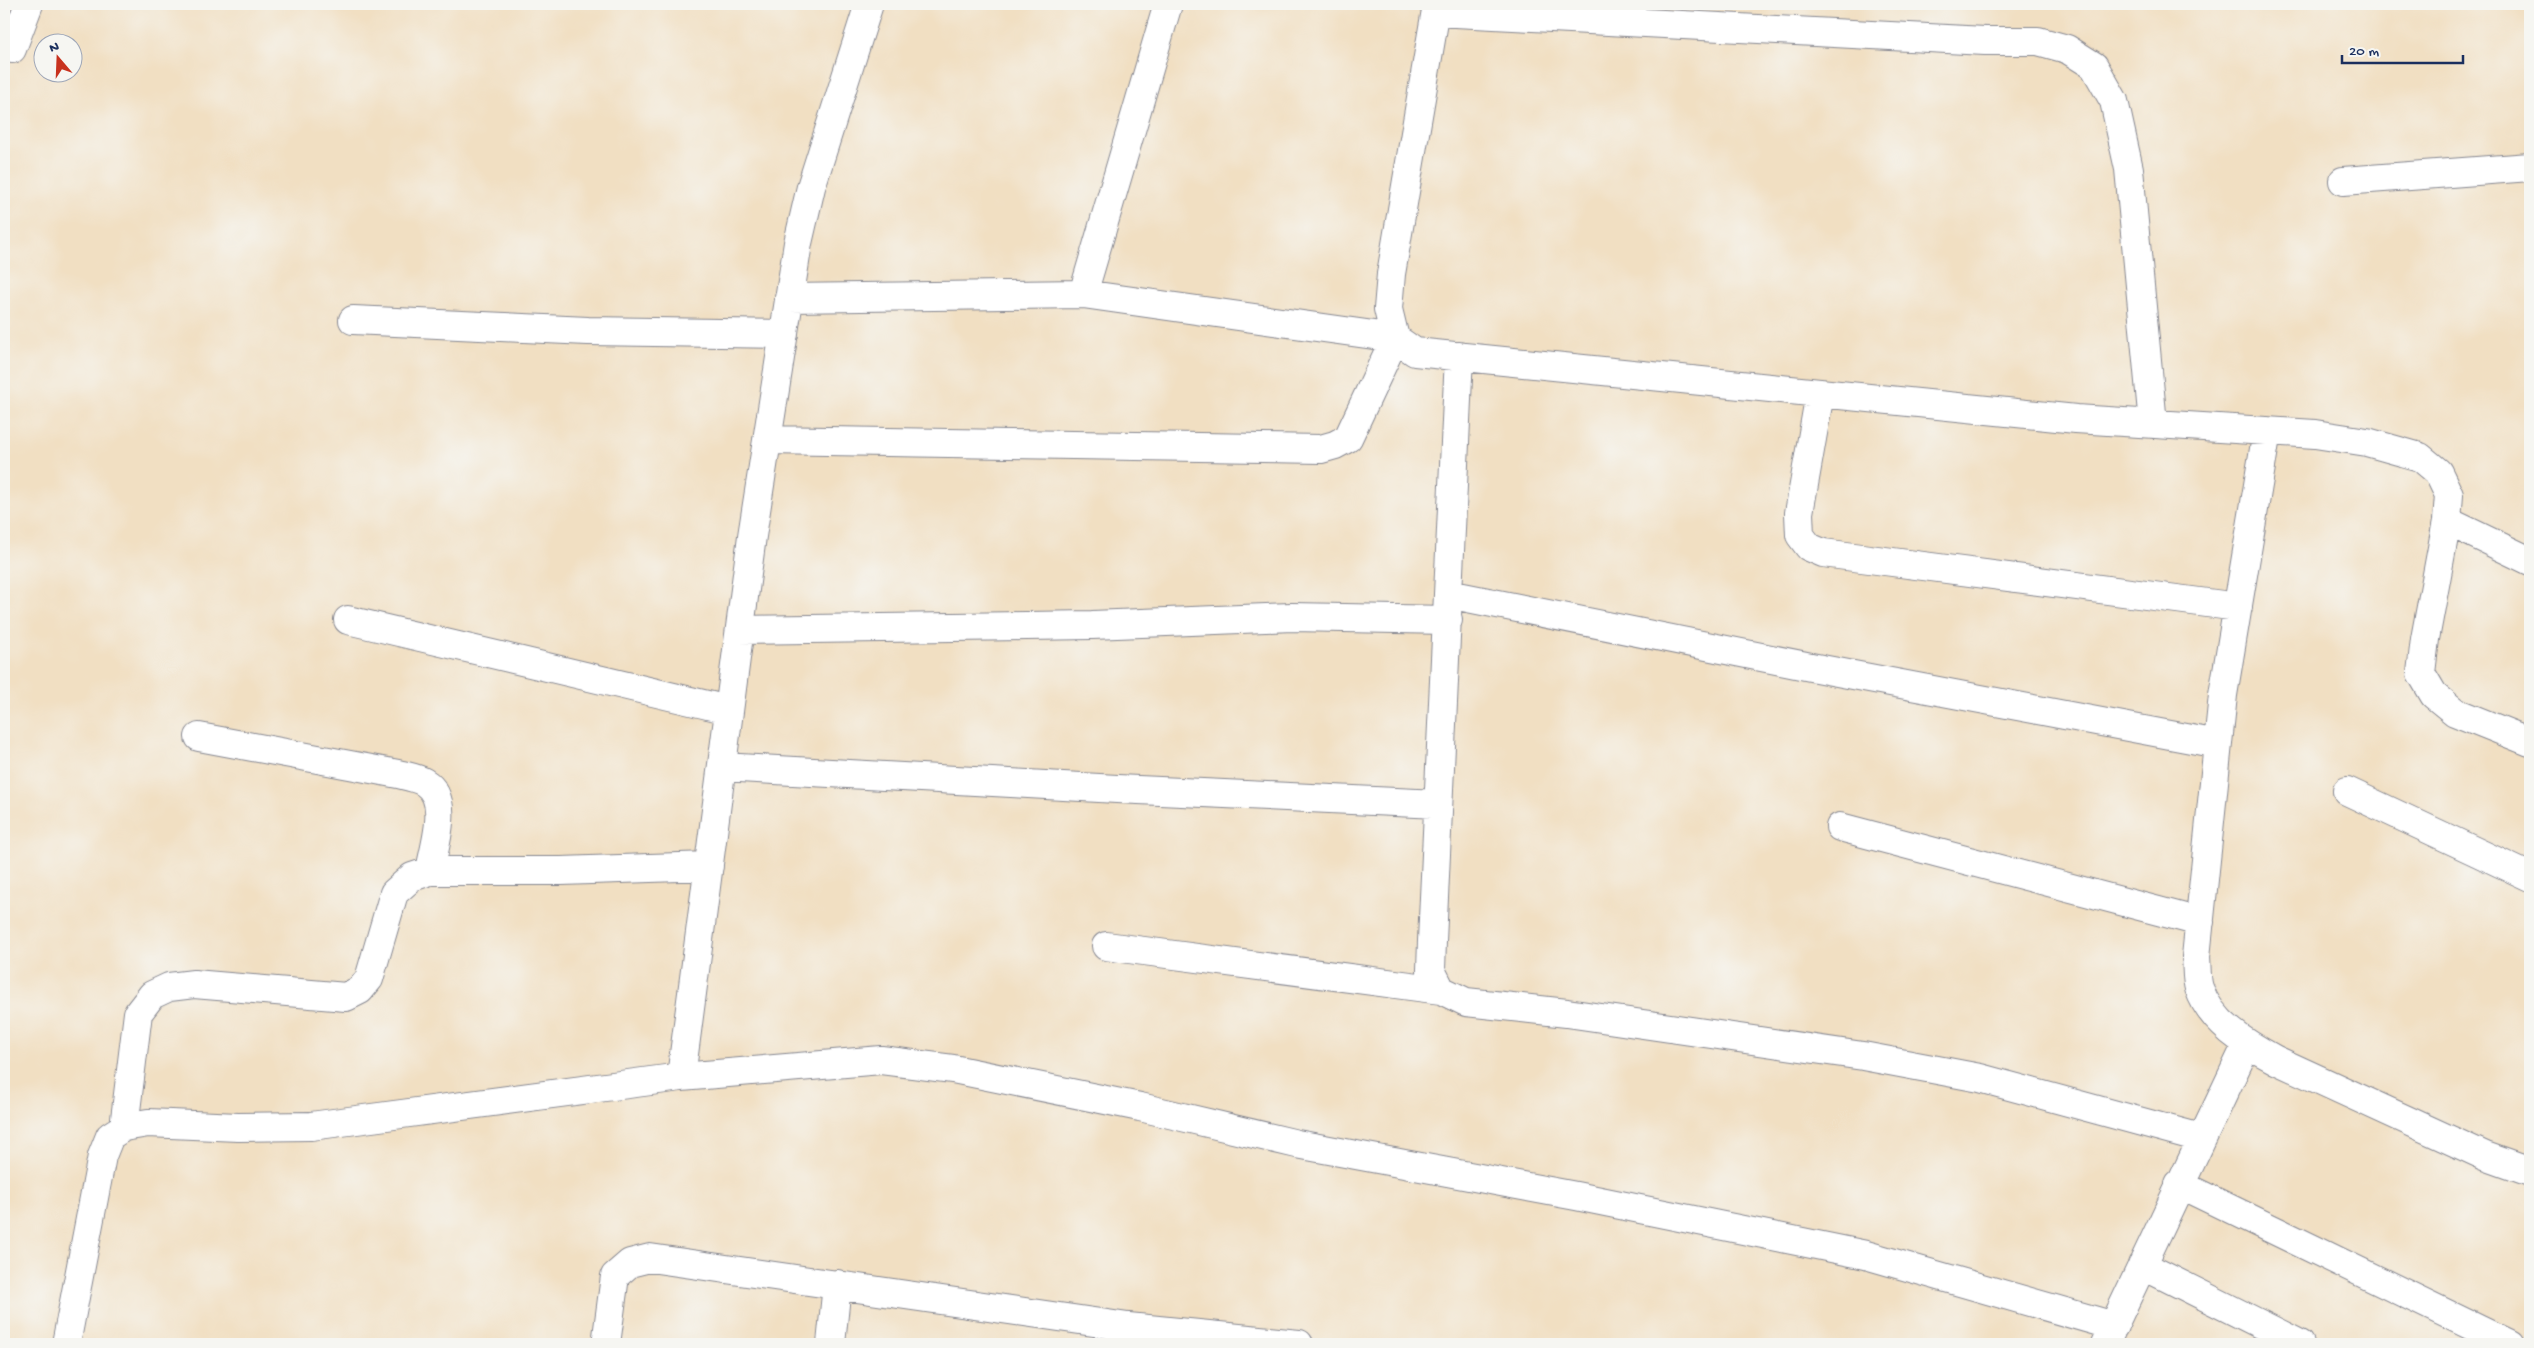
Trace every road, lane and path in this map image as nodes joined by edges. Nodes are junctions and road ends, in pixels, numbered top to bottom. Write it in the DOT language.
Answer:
graph roads {
  1 [pos="29,4"];
  2 [pos="869,4"];
  3 [pos="1168,4"];
  4 [pos="1437,8"];
  5 [pos="12,50"];
  6 [pos="2530,167"];
  7 [pos="2343,180"];
  8 [pos="1083,294"];
  9 [pos="789,298"];
  10 [pos="353,320"];
  11 [pos="784,334"];
  12 [pos="1395,338"];
  13 [pos="1459,356"];
  14 [pos="1820,393"];
  15 [pos="2153,424"];
  16 [pos="2267,431"];
  17 [pos="767,440"];
  18 [pos="2448,521"];
  19 [pos="2530,561"];
  20 [pos="1448,607"];
  21 [pos="2238,607"];
  22 [pos="348,620"];
  23 [pos="740,630"];
  24 [pos="729,710"];
  25 [pos="199,737"];
  26 [pos="2530,742"];
  27 [pos="2218,744"];
  28 [pos="722,767"];
  29 [pos="2347,791"];
  30 [pos="1438,804"];
  31 [pos="1840,828"];
  32 [pos="709,866"];
  33 [pos="430,871"];
  34 [pos="2530,877"];
  35 [pos="2200,922"];
  36 [pos="1106,946"];
  37 [pos="1441,990"];
  38 [pos="2247,1044"];
  39 [pos="681,1077"];
  40 [pos="124,1127"];
  41 [pos="2201,1138"];
  42 [pos="2530,1172"];
  43 [pos="2179,1184"];
  44 [pos="2142,1265"];
  45 [pos="837,1284"];
  46 [pos="2110,1335"];
  47 [pos="66,1344"];
  48 [pos="606,1344"];
  49 [pos="830,1344"];
  50 [pos="1299,1344"];
  51 [pos="2300,1344"];
  52 [pos="2509,1344"];
  1 -- 5 [label="street"];
  2 -- 9 [label="street"];
  3 -- 8 [label="street"];
  4 -- 12 [label="street"];
  4 -- 15 [label="street"];
  6 -- 7 [label="street"];
  8 -- 9 [label="street"];
  8 -- 12 [label="street"];
  9 -- 11 [label="street"];
  10 -- 11 [label="street"];
  11 -- 17 [label="street"];
  12 -- 13 [label="street"];
  12 -- 17 [label="street"];
  13 -- 14 [label="street"];
  13 -- 20 [label="street"];
  14 -- 15 [label="street"];
  14 -- 21 [label="street"];
  15 -- 16 [label="street"];
  16 -- 18 [label="street"];
  16 -- 21 [label="street"];
  17 -- 23 [label="street"];
  18 -- 19 [label="street"];
  18 -- 26 [label="street"];
  20 -- 23 [label="street"];
  20 -- 27 [label="street"];
  20 -- 30 [label="street"];
  21 -- 27 [label="street"];
  22 -- 24 [label="street"];
  23 -- 24 [label="street"];
  24 -- 28 [label="street"];
  25 -- 33 [label="street"];
  27 -- 35 [label="street"];
  28 -- 30 [label="street"];
  28 -- 32 [label="street"];
  29 -- 34 [label="street"];
  30 -- 37 [label="street"];
  31 -- 35 [label="street"];
  32 -- 33 [label="street"];
  32 -- 39 [label="street"];
  33 -- 40 [label="street"];
  35 -- 38 [label="street"];
  36 -- 37 [label="street"];
  37 -- 41 [label="street"];
  38 -- 41 [label="street"];
  38 -- 42 [label="street"];
  39 -- 40 [label="street"];
  39 -- 46 [label="street"];
  40 -- 47 [label="street"];
  41 -- 43 [label="street"];
  43 -- 44 [label="street"];
  43 -- 52 [label="street"];
  44 -- 46 [label="street"];
  44 -- 51 [label="street"];
  45 -- 48 [label="street"];
  45 -- 49 [label="street"];
  45 -- 50 [label="street"];
}
